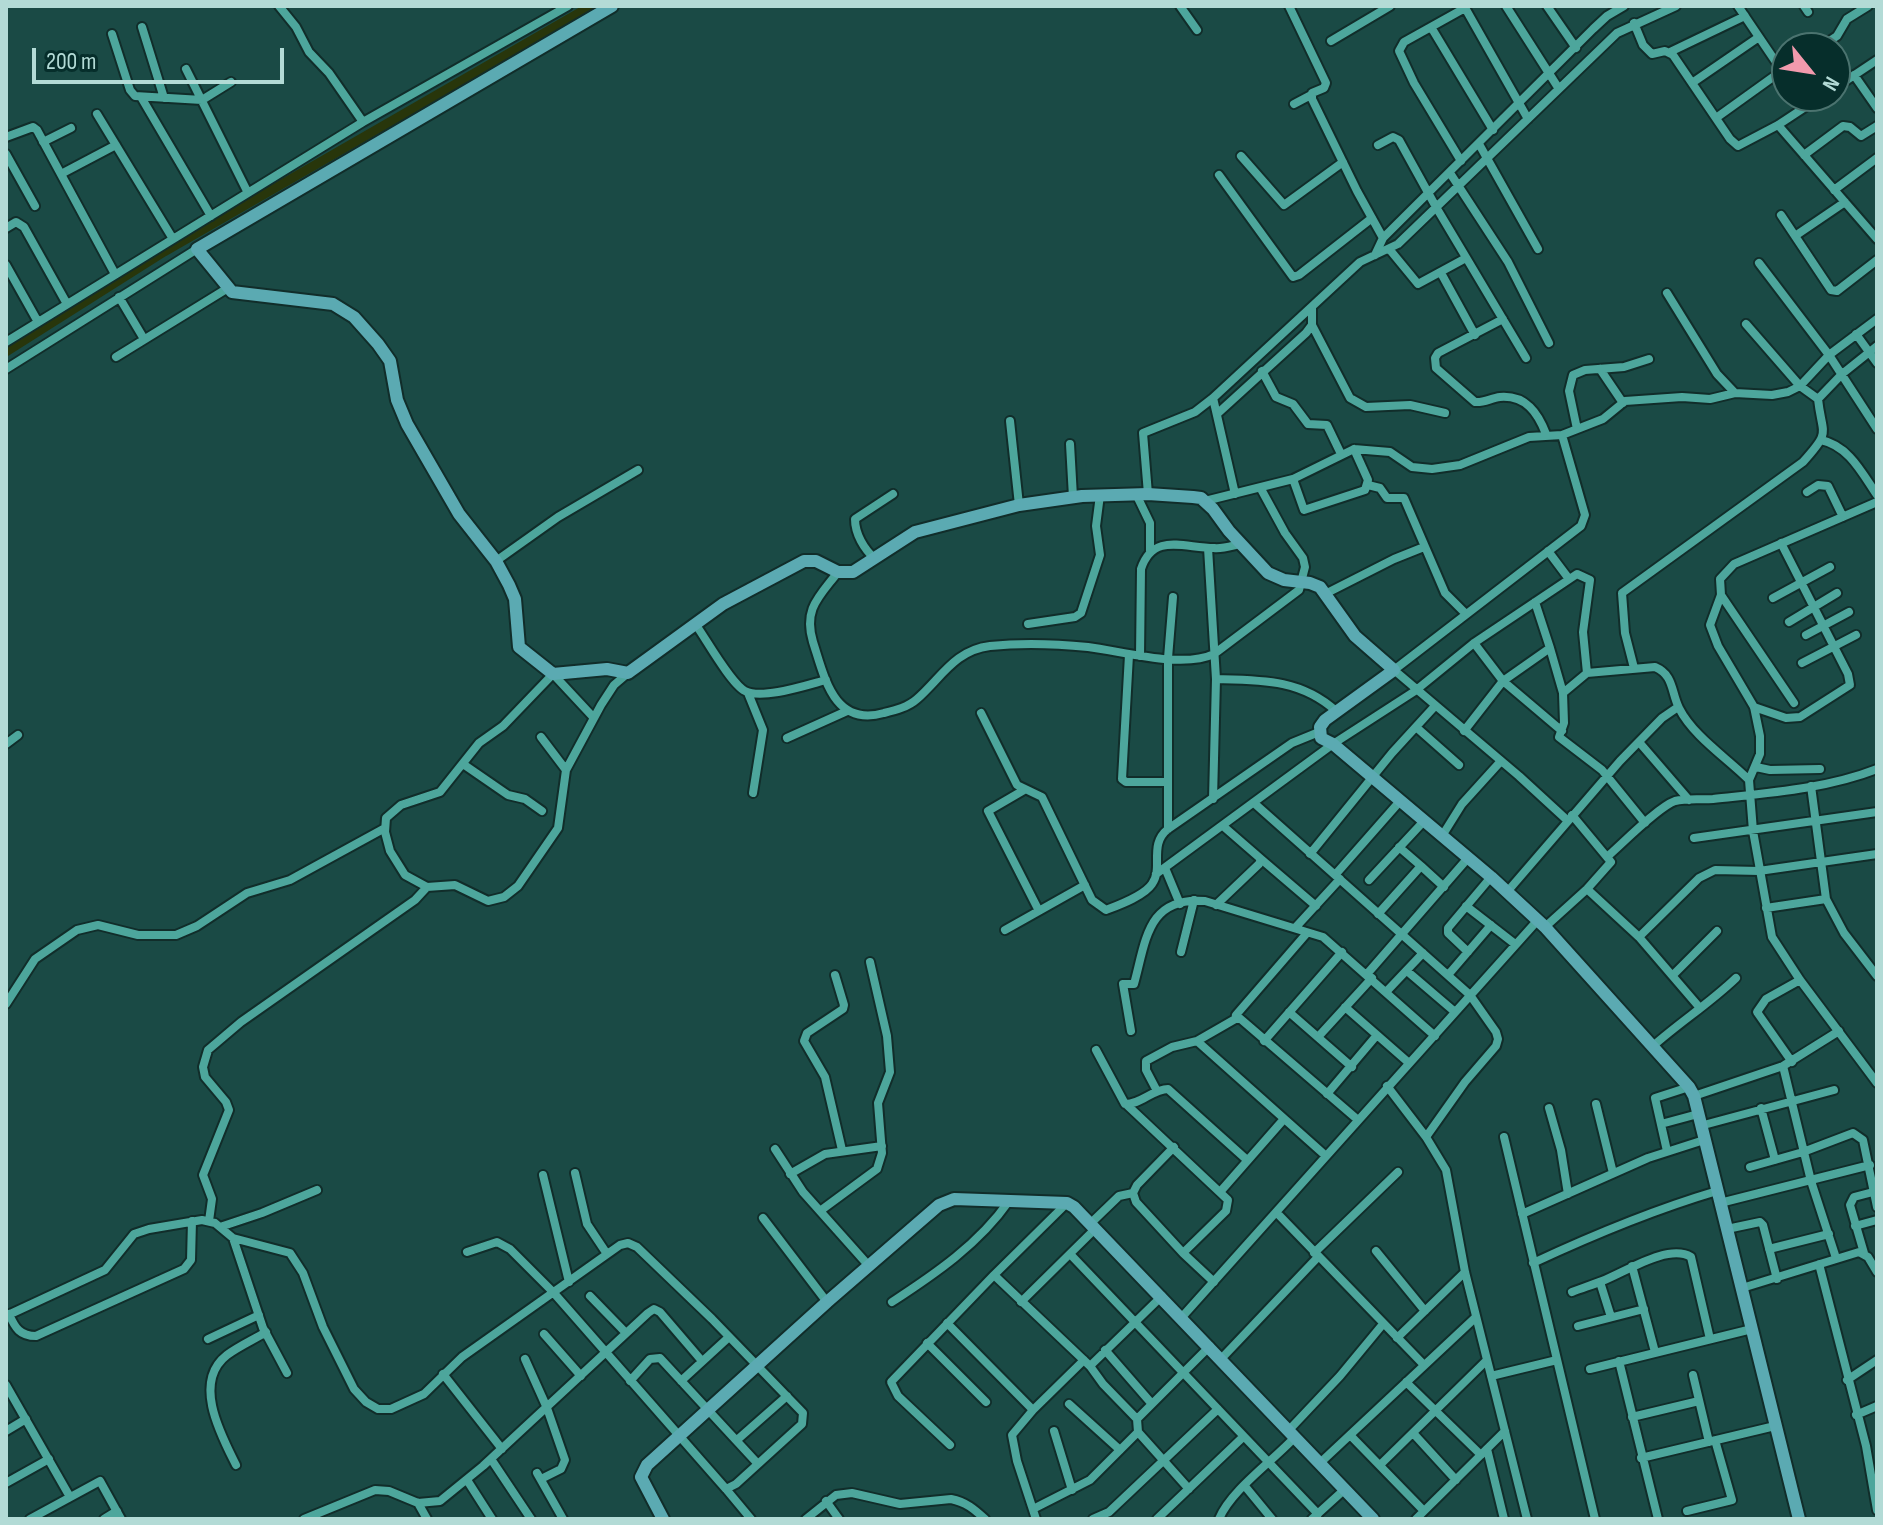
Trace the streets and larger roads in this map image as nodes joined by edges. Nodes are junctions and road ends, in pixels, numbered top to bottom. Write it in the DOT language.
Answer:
graph roads {
  1 [pos="279,6"];
  2 [pos="568,6"];
  3 [pos="612,6"];
  4 [pos="1180,6"];
  5 [pos="1289,6"];
  6 [pos="1390,6"];
  7 [pos="1506,6"];
  8 [pos="1547,6"];
  9 [pos="1600,6"];
  10 [pos="1624,6"];
  11 [pos="1676,6"];
  12 [pos="1738,6"];
  13 [pos="1870,6"];
  14 [pos="1464,7"];
  15 [pos="1877,13"];
  16 [pos="1607,16"];
  17 [pos="1745,16"];
  18 [pos="1634,23"];
  19 [pos="142,27"];
  20 [pos="1431,27"];
  21 [pos="1197,30"];
  22 [pos="1839,32"];
  23 [pos="112,34"];
  24 [pos="1759,37"];
  25 [pos="1331,41"];
  26 [pos="1576,48"];
  27 [pos="1670,52"];
  28 [pos="1771,52"];
  29 [pos="1877,60"];
  30 [pos="186,69"];
  31 [pos="1550,74"];
  32 [pos="1854,75"];
  33 [pos="1851,77"];
  34 [pos="1771,78"];
  35 [pos="231,82"];
  36 [pos="1692,83"];
  37 [pos="1559,89"];
  38 [pos="1311,95"];
  39 [pos="141,97"];
  40 [pos="164,98"];
  41 [pos="202,100"];
  42 [pos="1294,104"];
  43 [pos="1519,105"];
  44 [pos="1877,108"];
  45 [pos="1798,112"];
  46 [pos="97,114"];
  47 [pos="1716,118"];
  48 [pos="1528,119"];
  49 [pos="363,122"];
  50 [pos="1778,125"];
  51 [pos="1877,126"];
  52 [pos="71,128"];
  53 [pos="1493,130"];
  54 [pos="6,137"];
  55 [pos="43,142"];
  56 [pos="1479,144"];
  57 [pos="116,145"];
  58 [pos="1378,145"];
  59 [pos="6,154"];
  60 [pos="1804,155"];
  61 [pos="1241,156"];
  62 [pos="1488,158"];
  63 [pos="1877,158"];
  64 [pos="1461,161"];
  65 [pos="1343,162"];
  66 [pos="1450,173"];
  67 [pos="61,174"];
  68 [pos="1219,175"];
  69 [pos="1459,187"];
  70 [pos="1834,190"];
  71 [pos="248,193"];
  72 [pos="1428,194"];
  73 [pos="1845,202"];
  74 [pos="35,206"];
  75 [pos="1436,207"];
  76 [pos="1781,215"];
  77 [pos="211,216"];
  78 [pos="1372,218"];
  79 [pos="6,228"];
  80 [pos="1795,236"];
  81 [pos="1383,238"];
  82 [pos="173,239"];
  83 [pos="1877,239"];
  84 [pos="197,249"];
  85 [pos="1538,249"];
  86 [pos="1390,250"];
  87 [pos="1375,255"];
  88 [pos="1466,258"];
  89 [pos="1877,260"];
  90 [pos="1759,263"];
  91 [pos="6,265"];
  92 [pos="1441,273"];
  93 [pos="115,274"];
  94 [pos="228,288"];
  95 [pos="1667,293"];
  96 [pos="119,297"];
  97 [pos="67,304"];
  98 [pos="1312,308"];
  99 [pos="1503,319"];
  100 [pos="1877,319"];
  101 [pos="38,322"];
  102 [pos="1746,324"];
  103 [pos="1312,325"];
  104 [pos="1856,334"];
  105 [pos="1475,335"];
  106 [pos="144,339"];
  107 [pos="6,342"];
  108 [pos="1549,343"];
  109 [pos="1873,349"];
  110 [pos="1829,355"];
  111 [pos="116,357"];
  112 [pos="1526,358"];
  113 [pos="1649,359"];
  114 [pos="1877,363"];
  115 [pos="6,369"];
  116 [pos="1600,369"];
  117 [pos="1262,371"];
  118 [pos="1842,374"];
  119 [pos="1800,386"];
  120 [pos="1735,393"];
  121 [pos="1213,398"];
  122 [pos="1818,399"];
  123 [pos="1623,403"];
  124 [pos="1445,413"];
  125 [pos="1217,414"];
  126 [pos="1010,421"];
  127 [pos="1577,429"];
  128 [pos="1877,429"];
  129 [pos="1546,434"];
  130 [pos="1562,435"];
  131 [pos="1821,440"];
  132 [pos="1070,444"];
  133 [pos="1354,449"];
  134 [pos="1341,454"];
  135 [pos="638,470"];
  136 [pos="1293,479"];
  137 [pos="1368,485"];
  138 [pos="1261,489"];
  139 [pos="1807,492"];
  140 [pos="893,494"];
  141 [pos="1142,494"];
  142 [pos="1235,494"];
  143 [pos="1100,495"];
  144 [pos="1877,495"];
  145 [pos="1073,497"];
  146 [pos="1205,501"];
  147 [pos="1877,502"];
  148 [pos="1019,505"];
  149 [pos="1843,517"];
  150 [pos="1781,543"];
  151 [pos="1240,544"];
  152 [pos="1424,547"];
  153 [pos="1208,548"];
  154 [pos="1150,551"];
  155 [pos="1548,551"];
  156 [pos="875,559"];
  157 [pos="496,561"];
  158 [pos="1830,567"];
  159 [pos="838,572"];
  160 [pos="1569,579"];
  161 [pos="1801,583"];
  162 [pos="1302,584"];
  163 [pos="1837,593"];
  164 [pos="1325,594"];
  165 [pos="1721,595"];
  166 [pos="1173,597"];
  167 [pos="1773,598"];
  168 [pos="1535,602"];
  169 [pos="1812,606"];
  170 [pos="1849,612"];
  171 [pos="1466,614"];
  172 [pos="1789,622"];
  173 [pos="1028,624"];
  174 [pos="696,625"];
  175 [pos="1823,626"];
  176 [pos="1806,635"];
  177 [pos="1856,635"];
  178 [pos="1474,643"];
  179 [pos="1833,647"];
  180 [pos="1550,648"];
  181 [pos="1214,654"];
  182 [pos="1129,655"];
  183 [pos="1140,656"];
  184 [pos="1168,658"];
  185 [pos="1802,663"];
  186 [pos="1634,668"];
  187 [pos="1394,670"];
  188 [pos="628,673"];
  189 [pos="1587,673"];
  190 [pos="553,674"];
  191 [pos="1216,679"];
  192 [pos="826,680"];
  193 [pos="1503,681"];
  194 [pos="1415,691"];
  195 [pos="748,693"];
  196 [pos="1563,693"];
  197 [pos="1794,703"];
  198 [pos="1435,706"];
  199 [pos="1678,707"];
  200 [pos="1754,707"];
  201 [pos="847,711"];
  202 [pos="1336,711"];
  203 [pos="981,713"];
  204 [pos="594,718"];
  205 [pos="1416,727"];
  206 [pos="1464,731"];
  207 [pos="1562,731"];
  208 [pos="1319,732"];
  209 [pos="18,735"];
  210 [pos="541,737"];
  211 [pos="787,738"];
  212 [pos="1639,742"];
  213 [pos="6,744"];
  214 [pos="1333,744"];
  215 [pos="1501,761"];
  216 [pos="463,764"];
  217 [pos="1459,765"];
  218 [pos="1756,767"];
  219 [pos="1820,769"];
  220 [pos="1877,769"];
  221 [pos="566,770"];
  222 [pos="1607,776"];
  223 [pos="1374,778"];
  224 [pos="1749,780"];
  225 [pos="1168,782"];
  226 [pos="1811,786"];
  227 [pos="1024,790"];
  228 [pos="753,793"];
  229 [pos="1749,794"];
  230 [pos="1213,799"];
  231 [pos="1401,800"];
  232 [pos="1689,800"];
  233 [pos="1254,803"];
  234 [pos="542,811"];
  235 [pos="1877,812"];
  236 [pos="1570,818"];
  237 [pos="1424,821"];
  238 [pos="1818,822"];
  239 [pos="1645,823"];
  240 [pos="1223,826"];
  241 [pos="385,828"];
  242 [pos="1168,829"];
  243 [pos="1753,831"];
  244 [pos="1442,836"];
  245 [pos="1694,838"];
  246 [pos="1399,847"];
  247 [pos="1310,854"];
  248 [pos="1877,854"];
  249 [pos="1608,856"];
  250 [pos="1468,858"];
  251 [pos="1261,859"];
  252 [pos="1823,863"];
  253 [pos="1421,866"];
  254 [pos="1165,868"];
  255 [pos="1759,871"];
  256 [pos="1156,874"];
  257 [pos="1337,877"];
  258 [pos="1491,877"];
  259 [pos="1369,880"];
  260 [pos="1085,885"];
  261 [pos="427,887"];
  262 [pos="1444,887"];
  263 [pos="1587,889"];
  264 [pos="1507,892"];
  265 [pos="1826,899"];
  266 [pos="1194,900"];
  267 [pos="1180,904"];
  268 [pos="1216,905"];
  269 [pos="1316,906"];
  270 [pos="1466,906"];
  271 [pos="1766,908"];
  272 [pos="1039,911"];
  273 [pos="1378,914"];
  274 [pos="1541,924"];
  275 [pos="1491,925"];
  276 [pos="1295,928"];
  277 [pos="1005,930"];
  278 [pos="1717,931"];
  279 [pos="1307,933"];
  280 [pos="1401,935"];
  281 [pos="1639,937"];
  282 [pos="1515,944"];
  283 [pos="1181,952"];
  284 [pos="1342,952"];
  285 [pos="1468,952"];
  286 [pos="1423,953"];
  287 [pos="870,962"];
  288 [pos="1407,971"];
  289 [pos="835,975"];
  290 [pos="1448,975"];
  291 [pos="1673,975"];
  292 [pos="1369,976"];
  293 [pos="1877,976"];
  294 [pos="1736,978"];
  295 [pos="1800,980"];
  296 [pos="1386,992"];
  297 [pos="1470,995"];
  298 [pos="6,1004"];
  299 [pos="1345,1007"];
  300 [pos="1700,1008"];
  301 [pos="1289,1012"];
  302 [pos="1455,1012"];
  303 [pos="1237,1018"];
  304 [pos="1131,1031"];
  305 [pos="1839,1031"];
  306 [pos="1377,1035"];
  307 [pos="1435,1036"];
  308 [pos="1318,1037"];
  309 [pos="1197,1041"];
  310 [pos="1264,1041"];
  311 [pos="1653,1046"];
  312 [pos="1096,1050"];
  313 [pos="1409,1063"];
  314 [pos="1787,1064"];
  315 [pos="1352,1067"];
  316 [pos="1877,1083"];
  317 [pos="1387,1086"];
  318 [pos="1834,1090"];
  319 [pos="1157,1091"];
  320 [pos="1692,1091"];
  321 [pos="1327,1094"];
  322 [pos="1790,1100"];
  323 [pos="1596,1104"];
  324 [pos="1127,1105"];
  325 [pos="1549,1108"];
  326 [pos="1761,1108"];
  327 [pos="1284,1119"];
  328 [pos="1358,1120"];
  329 [pos="1699,1120"];
  330 [pos="1661,1124"];
  331 [pos="1426,1137"];
  332 [pos="1504,1137"];
  333 [pos="1704,1140"];
  334 [pos="882,1146"];
  335 [pos="1174,1147"];
  336 [pos="775,1149"];
  337 [pos="842,1150"];
  338 [pos="1667,1151"];
  339 [pos="1803,1152"];
  340 [pos="1326,1156"];
  341 [pos="1247,1160"];
  342 [pos="1775,1160"];
  343 [pos="1870,1165"];
  344 [pos="1750,1167"];
  345 [pos="1398,1172"];
  346 [pos="575,1173"];
  347 [pos="1613,1173"];
  348 [pos="790,1174"];
  349 [pos="543,1175"];
  350 [pos="1811,1181"];
  351 [pos="317,1190"];
  352 [pos="1220,1192"];
  353 [pos="1873,1192"];
  354 [pos="1133,1193"];
  355 [pos="1568,1194"];
  356 [pos="1719,1197"];
  357 [pos="1009,1201"];
  358 [pos="1067,1203"];
  359 [pos="1877,1207"];
  360 [pos="820,1211"];
  361 [pos="1276,1212"];
  362 [pos="1522,1214"];
  363 [pos="763,1218"];
  364 [pos="1877,1220"];
  365 [pos="192,1221"];
  366 [pos="209,1221"];
  367 [pos="1094,1226"];
  368 [pos="1855,1226"];
  369 [pos="220,1227"];
  370 [pos="1727,1229"];
  371 [pos="1829,1234"];
  372 [pos="233,1238"];
  373 [pos="1769,1249"];
  374 [pos="1376,1251"];
  375 [pos="467,1252"];
  376 [pos="1183,1253"];
  377 [pos="1864,1253"];
  378 [pos="607,1254"];
  379 [pos="1071,1255"];
  380 [pos="1316,1255"];
  381 [pos="1836,1258"];
  382 [pos="1533,1263"];
  383 [pos="1819,1264"];
  384 [pos="869,1266"];
  385 [pos="1632,1266"];
  386 [pos="1465,1272"];
  387 [pos="1877,1272"];
  388 [pos="994,1275"];
  389 [pos="1777,1279"];
  390 [pos="569,1282"];
  391 [pos="1214,1282"];
  392 [pos="1600,1282"];
  393 [pos="1742,1288"];
  394 [pos="553,1292"];
  395 [pos="1572,1292"];
  396 [pos="590,1296"];
  397 [pos="1162,1296"];
  398 [pos="827,1302"];
  399 [pos="892,1302"];
  400 [pos="1021,1302"];
  401 [pos="1644,1309"];
  402 [pos="1425,1311"];
  403 [pos="7,1315"];
  404 [pos="259,1315"];
  405 [pos="1182,1317"];
  406 [pos="1476,1317"];
  407 [pos="1611,1317"];
  408 [pos="1135,1322"];
  409 [pos="947,1323"];
  410 [pos="1383,1324"];
  411 [pos="1578,1326"];
  412 [pos="1752,1329"];
  413 [pos="266,1332"];
  414 [pos="626,1333"];
  415 [pos="544,1334"];
  416 [pos="729,1337"];
  417 [pos="1397,1338"];
  418 [pos="208,1339"];
  419 [pos="1710,1339"];
  420 [pos="927,1343"];
  421 [pos="1210,1346"];
  422 [pos="1105,1350"];
  423 [pos="1655,1352"];
  424 [pos="605,1353"];
  425 [pos="525,1359"];
  426 [pos="1221,1359"];
  427 [pos="1487,1360"];
  428 [pos="1557,1360"];
  429 [pos="1877,1360"];
  430 [pos="702,1361"];
  431 [pos="1619,1361"];
  432 [pos="1087,1363"];
  433 [pos="1424,1365"];
  434 [pos="756,1367"];
  435 [pos="1590,1369"];
  436 [pos="287,1373"];
  437 [pos="443,1374"];
  438 [pos="1183,1374"];
  439 [pos="1693,1375"];
  440 [pos="581,1376"];
  441 [pos="1491,1376"];
  442 [pos="1847,1380"];
  443 [pos="630,1381"];
  444 [pos="681,1381"];
  445 [pos="1406,1382"];
  446 [pos="6,1385"];
  447 [pos="787,1396"];
  448 [pos="1699,1401"];
  449 [pos="986,1402"];
  450 [pos="1069,1404"];
  451 [pos="1152,1404"];
  452 [pos="1877,1406"];
  453 [pos="547,1408"];
  454 [pos="707,1409"];
  455 [pos="1218,1409"];
  456 [pos="1033,1410"];
  457 [pos="1436,1411"];
  458 [pos="1856,1415"];
  459 [pos="1632,1417"];
  460 [pos="26,1419"];
  461 [pos="1137,1419"];
  462 [pos="1775,1426"];
  463 [pos="6,1431"];
  464 [pos="1054,1431"];
  465 [pos="1505,1431"];
  466 [pos="1138,1432"];
  467 [pos="1413,1433"];
  468 [pos="1292,1434"];
  469 [pos="678,1435"];
  470 [pos="1350,1435"];
  471 [pos="1243,1437"];
  472 [pos="737,1440"];
  473 [pos="1712,1441"];
  474 [pos="950,1445"];
  475 [pos="502,1449"];
  476 [pos="1120,1450"];
  477 [pos="1484,1452"];
  478 [pos="1641,1458"];
  479 [pos="1873,1458"];
  480 [pos="49,1459"];
  481 [pos="491,1459"];
  482 [pos="1163,1459"];
  483 [pos="1271,1463"];
  484 [pos="1320,1463"];
  485 [pos="758,1464"];
  486 [pos="236,1465"];
  487 [pos="1380,1465"];
  488 [pos="467,1480"];
  489 [pos="1456,1480"];
  490 [pos="6,1483"];
  491 [pos="1244,1485"];
  492 [pos="726,1489"];
  493 [pos="1189,1489"];
  494 [pos="1345,1489"];
  495 [pos="1072,1490"];
  496 [pos="70,1497"];
  497 [pos="826,1501"];
  498 [pos="418,1503"];
  499 [pos="1033,1509"];
  500 [pos="1877,1510"];
  501 [pos="1424,1511"];
  502 [pos="1687,1511"];
  503 [pos="119,1515"];
  504 [pos="1315,1516"];
  505 [pos="1371,1518"];
  506 [pos="30,1519"];
  507 [pos="104,1519"];
  508 [pos="304,1519"];
  509 [pos="427,1519"];
  510 [pos="492,1519"];
  511 [pos="531,1519"];
  512 [pos="563,1519"];
  513 [pos="663,1519"];
  514 [pos="751,1519"];
  515 [pos="806,1519"];
  516 [pos="839,1519"];
  517 [pos="985,1519"];
  518 [pos="1036,1519"];
  519 [pos="1093,1519"];
  520 [pos="1157,1519"];
  521 [pos="1219,1519"];
  522 [pos="1272,1519"];
  523 [pos="1416,1519"];
  524 [pos="1504,1519"];
  525 [pos="1527,1519"];
  526 [pos="1595,1519"];
  527 [pos="1658,1519"];
  528 [pos="1799,1519"];
  1 -- 49 [label="street"];
  2 -- 49 [label="street"];
  3 -- 84 [label="street"];
  4 -- 21 [label="street"];
  5 -- 38 [label="street"];
  6 -- 25 [label="street"];
  7 -- 31 [label="street"];
  8 -- 26 [label="street"];
  9 -- 16 [label="street"];
  10 -- 16 [label="street"];
  11 -- 18 [label="street"];
  12 -- 17 [label="street"];
  13 -- 15 [label="street"];
  13 -- 22 [label="street"];
  14 -- 20 [label="street"];
  14 -- 43 [label="street"];
  16 -- 26 [label="street"];
  17 -- 24 [label="street"];
  17 -- 27 [label="street"];
  18 -- 27 [label="street"];
  18 -- 37 [label="street"];
  19 -- 40 [label="street"];
  20 -- 53 [label="street"];
  20 -- 64 [label="street"];
  23 -- 39 [label="street"];
  24 -- 28 [label="street"];
  24 -- 36 [label="street"];
  26 -- 31 [label="street"];
  27 -- 36 [label="street"];
  29 -- 32 [label="street"];
  30 -- 41 [label="street"];
  31 -- 37 [label="street"];
  31 -- 43 [label="street"];
  32 -- 33 [label="street"];
  32 -- 44 [label="street"];
  34 -- 47 [label="street"];
  35 -- 41 [label="street"];
  36 -- 47 [label="street"];
  37 -- 48 [label="street"];
  38 -- 42 [label="street"];
  38 -- 65 [label="street"];
  39 -- 40 [label="street"];
  39 -- 77 [label="street"];
  40 -- 41 [label="street"];
  41 -- 71 [label="street"];
  43 -- 48 [label="street"];
  43 -- 53 [label="street"];
  45 -- 50 [label="street"];
  46 -- 57 [label="street"];
  47 -- 50 [label="street"];
  48 -- 62 [label="street"];
  49 -- 71 [label="street"];
  50 -- 60 [label="street"];
  51 -- 60 [label="street"];
  52 -- 55 [label="street"];
  53 -- 56 [label="street"];
  54 -- 55 [label="street"];
  55 -- 67 [label="street"];
  56 -- 62 [label="street"];
  56 -- 64 [label="street"];
  57 -- 67 [label="street"];
  57 -- 82 [label="street"];
  58 -- 72 [label="street"];
  59 -- 74 [label="street"];
  60 -- 70 [label="street"];
  61 -- 65 [label="street"];
  62 -- 69 [label="street"];
  62 -- 85 [label="street"];
  63 -- 70 [label="street"];
  64 -- 66 [label="street"];
  65 -- 78 [label="street"];
  66 -- 69 [label="street"];
  66 -- 72 [label="street"];
  67 -- 93 [label="street"];
  68 -- 78 [label="street"];
  69 -- 75 [label="street"];
  69 -- 108 [label="street"];
  70 -- 73 [label="street"];
  71 -- 77 [label="street"];
  72 -- 75 [label="street"];
  72 -- 81 [label="street"];
  73 -- 80 [label="street"];
  73 -- 83 [label="street"];
  75 -- 86 [label="street"];
  75 -- 88 [label="street"];
  76 -- 80 [label="street"];
  77 -- 82 [label="street"];
  78 -- 81 [label="street"];
  79 -- 97 [label="street"];
  80 -- 89 [label="street"];
  81 -- 87 [label="street"];
  82 -- 93 [label="street"];
  84 -- 94 [label="street"];
  84 -- 96 [label="street"];
  86 -- 87 [label="street"];
  86 -- 92 [label="street"];
  87 -- 98 [label="street"];
  88 -- 92 [label="street"];
  88 -- 99 [label="street"];
  90 -- 110 [label="street"];
  91 -- 101 [label="street"];
  92 -- 105 [label="street"];
  93 -- 97 [label="street"];
  94 -- 106 [label="street"];
  94 -- 157 [label="street"];
  95 -- 120 [label="street"];
  96 -- 106 [label="street"];
  96 -- 115 [label="street"];
  97 -- 101 [label="street"];
  98 -- 103 [label="street"];
  98 -- 121 [label="street"];
  99 -- 105 [label="street"];
  99 -- 112 [label="street"];
  100 -- 104 [label="street"];
  101 -- 107 [label="street"];
  102 -- 119 [label="street"];
  103 -- 117 [label="street"];
  103 -- 124 [label="street"];
  104 -- 109 [label="street"];
  104 -- 110 [label="street"];
  105 -- 129 [label="street"];
  106 -- 111 [label="street"];
  109 -- 114 [label="street"];
  109 -- 118 [label="street"];
  110 -- 118 [label="street"];
  110 -- 119 [label="street"];
  113 -- 116 [label="street"];
  116 -- 123 [label="street"];
  116 -- 127 [label="street"];
  117 -- 125 [label="street"];
  117 -- 134 [label="street"];
  118 -- 122 [label="street"];
  118 -- 128 [label="street"];
  119 -- 120 [label="street"];
  119 -- 122 [label="street"];
  120 -- 123 [label="street"];
  121 -- 125 [label="street"];
  121 -- 141 [label="street"];
  122 -- 131 [label="street"];
  123 -- 127 [label="street"];
  125 -- 142 [label="street"];
  126 -- 148 [label="street"];
  127 -- 130 [label="street"];
  129 -- 130 [label="street"];
  129 -- 133 [label="street"];
  130 -- 155 [label="street"];
  131 -- 144 [label="street"];
  131 -- 186 [label="street"];
  132 -- 145 [label="street"];
  133 -- 134 [label="street"];
  133 -- 137 [label="street"];
  134 -- 136 [label="street"];
  135 -- 157 [label="street"];
  136 -- 137 [label="street"];
  136 -- 138 [label="street"];
  137 -- 152 [label="street"];
  138 -- 142 [label="street"];
  138 -- 162 [label="street"];
  139 -- 149 [label="street"];
  140 -- 156 [label="street"];
  141 -- 143 [label="street"];
  141 -- 146 [label="street"];
  141 -- 154 [label="street"];
  142 -- 146 [label="street"];
  143 -- 145 [label="street"];
  143 -- 173 [label="street"];
  145 -- 148 [label="street"];
  146 -- 151 [label="street"];
  147 -- 149 [label="street"];
  148 -- 156 [label="street"];
  149 -- 150 [label="street"];
  150 -- 161 [label="street"];
  150 -- 165 [label="street"];
  151 -- 153 [label="street"];
  151 -- 162 [label="street"];
  152 -- 164 [label="street"];
  152 -- 171 [label="street"];
  153 -- 154 [label="street"];
  153 -- 181 [label="street"];
  154 -- 183 [label="street"];
  155 -- 160 [label="street"];
  155 -- 171 [label="street"];
  156 -- 159 [label="street"];
  157 -- 190 [label="street"];
  158 -- 161 [label="street"];
  159 -- 174 [label="street"];
  159 -- 192 [label="street"];
  160 -- 168 [label="street"];
  160 -- 189 [label="street"];
  161 -- 167 [label="street"];
  161 -- 169 [label="street"];
  162 -- 164 [label="street"];
  162 -- 181 [label="street"];
  163 -- 169 [label="street"];
  164 -- 187 [label="street"];
  165 -- 197 [label="street"];
  165 -- 200 [label="street"];
  166 -- 184 [label="street"];
  168 -- 178 [label="street"];
  168 -- 180 [label="street"];
  169 -- 172 [label="street"];
  169 -- 175 [label="street"];
  170 -- 175 [label="street"];
  171 -- 187 [label="street"];
  174 -- 188 [label="street"];
  174 -- 195 [label="street"];
  175 -- 176 [label="street"];
  175 -- 179 [label="street"];
  177 -- 179 [label="street"];
  178 -- 193 [label="street"];
  178 -- 194 [label="street"];
  179 -- 185 [label="street"];
  179 -- 200 [label="street"];
  180 -- 193 [label="street"];
  180 -- 196 [label="street"];
  181 -- 184 [label="street"];
  181 -- 191 [label="street"];
  182 -- 183 [label="street"];
  182 -- 201 [label="street"];
  182 -- 225 [label="street"];
  183 -- 184 [label="street"];
  184 -- 225 [label="street"];
  186 -- 189 [label="street"];
  186 -- 199 [label="street"];
  187 -- 194 [label="street"];
  187 -- 202 [label="street"];
  188 -- 190 [label="street"];
  188 -- 204 [label="street"];
  189 -- 196 [label="street"];
  190 -- 204 [label="street"];
  190 -- 216 [label="street"];
  191 -- 202 [label="street"];
  191 -- 230 [label="street"];
  192 -- 195 [label="street"];
  192 -- 201 [label="street"];
  193 -- 206 [label="street"];
  193 -- 207 [label="street"];
  194 -- 198 [label="street"];
  194 -- 214 [label="street"];
  195 -- 228 [label="street"];
  196 -- 207 [label="street"];
  198 -- 205 [label="street"];
  198 -- 206 [label="street"];
  199 -- 212 [label="street"];
  199 -- 224 [label="street"];
  200 -- 218 [label="street"];
  201 -- 211 [label="street"];
  202 -- 208 [label="street"];
  203 -- 227 [label="street"];
  204 -- 221 [label="street"];
  205 -- 217 [label="street"];
  205 -- 223 [label="street"];
  206 -- 215 [label="street"];
  207 -- 222 [label="street"];
  208 -- 214 [label="street"];
  208 -- 230 [label="street"];
  209 -- 213 [label="street"];
  210 -- 221 [label="street"];
  212 -- 222 [label="street"];
  212 -- 232 [label="street"];
  214 -- 223 [label="street"];
  214 -- 233 [label="street"];
  215 -- 236 [label="street"];
  215 -- 244 [label="street"];
  216 -- 234 [label="street"];
  216 -- 241 [label="street"];
  218 -- 219 [label="street"];
  218 -- 224 [label="street"];
  220 -- 226 [label="street"];
  221 -- 261 [label="street"];
  222 -- 236 [label="street"];
  222 -- 239 [label="street"];
  223 -- 231 [label="street"];
  223 -- 247 [label="street"];
  224 -- 229 [label="street"];
  225 -- 242 [label="street"];
  226 -- 229 [label="street"];
  226 -- 238 [label="street"];
  227 -- 260 [label="street"];
  227 -- 272 [label="street"];
  229 -- 232 [label="street"];
  229 -- 243 [label="street"];
  230 -- 242 [label="street"];
  231 -- 237 [label="street"];
  231 -- 257 [label="street"];
  232 -- 239 [label="street"];
  233 -- 240 [label="street"];
  233 -- 247 [label="street"];
  235 -- 238 [label="street"];
  236 -- 249 [label="street"];
  236 -- 264 [label="street"];
  237 -- 244 [label="street"];
  237 -- 246 [label="street"];
  238 -- 243 [label="street"];
  238 -- 252 [label="street"];
  239 -- 249 [label="street"];
  240 -- 251 [label="street"];
  240 -- 254 [label="street"];
  241 -- 261 [label="street"];
  241 -- 298 [label="street"];
  242 -- 256 [label="street"];
  243 -- 245 [label="street"];
  243 -- 255 [label="street"];
  244 -- 250 [label="street"];
  246 -- 253 [label="street"];
  246 -- 259 [label="street"];
  247 -- 257 [label="street"];
  248 -- 252 [label="street"];
  249 -- 263 [label="street"];
  250 -- 258 [label="street"];
  250 -- 262 [label="street"];
  251 -- 268 [label="street"];
  251 -- 269 [label="street"];
  252 -- 255 [label="street"];
  252 -- 265 [label="street"];
  253 -- 262 [label="street"];
  253 -- 273 [label="street"];
  254 -- 256 [label="street"];
  254 -- 267 [label="street"];
  255 -- 271 [label="street"];
  255 -- 281 [label="street"];
  256 -- 260 [label="street"];
  257 -- 269 [label="street"];
  257 -- 273 [label="street"];
  258 -- 264 [label="street"];
  258 -- 270 [label="street"];
  260 -- 272 [label="street"];
  261 -- 366 [label="street"];
  262 -- 280 [label="street"];
  263 -- 274 [label="street"];
  263 -- 281 [label="street"];
  264 -- 274 [label="street"];
  265 -- 271 [label="street"];
  265 -- 293 [label="street"];
  266 -- 267 [label="street"];
  266 -- 268 [label="street"];
  266 -- 283 [label="street"];
  267 -- 304 [label="street"];
  268 -- 276 [label="street"];
  269 -- 276 [label="street"];
  270 -- 275 [label="street"];
  270 -- 285 [label="street"];
  271 -- 295 [label="street"];
  272 -- 277 [label="street"];
  273 -- 280 [label="street"];
  274 -- 282 [label="street"];
  274 -- 311 [label="street"];
  275 -- 282 [label="street"];
  275 -- 285 [label="street"];
  276 -- 279 [label="street"];
  278 -- 291 [label="street"];
  279 -- 284 [label="street"];
  279 -- 303 [label="street"];
  280 -- 286 [label="street"];
  280 -- 292 [label="street"];
  281 -- 291 [label="street"];
  282 -- 297 [label="street"];
  284 -- 292 [label="street"];
  284 -- 301 [label="street"];
  285 -- 290 [label="street"];
  286 -- 288 [label="street"];
  286 -- 290 [label="street"];
  287 -- 334 [label="street"];
  288 -- 296 [label="street"];
  288 -- 302 [label="street"];
  289 -- 337 [label="street"];
  290 -- 297 [label="street"];
  291 -- 300 [label="street"];
  292 -- 296 [label="street"];
  292 -- 299 [label="street"];
  294 -- 300 [label="street"];
  295 -- 305 [label="street"];
  295 -- 314 [label="street"];
  296 -- 307 [label="street"];
  297 -- 302 [label="street"];
  297 -- 331 [label="street"];
  299 -- 306 [label="street"];
  299 -- 308 [label="street"];
  300 -- 311 [label="street"];
  301 -- 308 [label="street"];
  301 -- 310 [label="street"];
  302 -- 307 [label="street"];
  303 -- 309 [label="street"];
  303 -- 310 [label="street"];
  305 -- 314 [label="street"];
  305 -- 316 [label="street"];
  306 -- 313 [label="street"];
  306 -- 315 [label="street"];
  307 -- 313 [label="street"];
  308 -- 315 [label="street"];
  309 -- 319 [label="street"];
  309 -- 327 [label="street"];
  310 -- 321 [label="street"];
  311 -- 320 [label="street"];
  312 -- 324 [label="street"];
  313 -- 317 [label="street"];
  314 -- 320 [label="street"];
  314 -- 322 [label="street"];
  315 -- 321 [label="street"];
  317 -- 328 [label="street"];
  317 -- 331 [label="street"];
  318 -- 322 [label="street"];
  319 -- 324 [label="street"];
  319 -- 341 [label="street"];
  320 -- 329 [label="street"];
  320 -- 330 [label="street"];
  321 -- 328 [label="street"];
  322 -- 326 [label="street"];
  322 -- 339 [label="street"];
  323 -- 347 [label="street"];
  324 -- 335 [label="street"];
  325 -- 355 [label="street"];
  326 -- 329 [label="street"];
  326 -- 342 [label="street"];
  327 -- 340 [label="street"];
  327 -- 341 [label="street"];
  328 -- 340 [label="street"];
  329 -- 330 [label="street"];
  329 -- 333 [label="street"];
  330 -- 338 [label="street"];
  331 -- 386 [label="street"];
  332 -- 362 [label="street"];
  333 -- 338 [label="street"];
  333 -- 356 [label="street"];
  334 -- 337 [label="street"];
  334 -- 360 [label="street"];
  335 -- 352 [label="street"];
  335 -- 354 [label="street"];
  336 -- 348 [label="street"];
  337 -- 348 [label="street"];
  338 -- 347 [label="street"];
  339 -- 342 [label="street"];
  339 -- 343 [label="street"];
  339 -- 350 [label="street"];
  340 -- 361 [label="street"];
  341 -- 352 [label="street"];
  342 -- 344 [label="street"];
  343 -- 350 [label="street"];
  343 -- 353 [label="street"];
  345 -- 380 [label="street"];
  346 -- 378 [label="street"];
  347 -- 355 [label="street"];
  348 -- 360 [label="street"];
  349 -- 390 [label="street"];
  350 -- 356 [label="street"];
  350 -- 371 [label="street"];
  351 -- 369 [label="street"];
  352 -- 376 [label="street"];
  353 -- 359 [label="street"];
  353 -- 368 [label="street"];
  354 -- 367 [label="street"];
  354 -- 376 [label="street"];
  355 -- 362 [label="street"];
  356 -- 370 [label="street"];
  356 -- 382 [label="street"];
  357 -- 358 [label="street"];
  357 -- 384 [label="street"];
  357 -- 399 [label="street"];
  358 -- 367 [label="street"];
  358 -- 388 [label="street"];
  360 -- 384 [label="street"];
  361 -- 380 [label="street"];
  361 -- 391 [label="street"];
  362 -- 382 [label="street"];
  363 -- 398 [label="street"];
  364 -- 368 [label="street"];
  365 -- 366 [label="street"];
  365 -- 403 [label="street"];
  365 -- 403 [label="street"];
  366 -- 369 [label="street"];
  367 -- 379 [label="street"];
  367 -- 397 [label="street"];
  368 -- 377 [label="street"];
  369 -- 372 [label="street"];
  370 -- 373 [label="street"];
  370 -- 393 [label="street"];
  371 -- 373 [label="street"];
  371 -- 381 [label="street"];
  372 -- 404 [label="street"];
  372 -- 437 [label="street"];
  373 -- 389 [label="street"];
  374 -- 402 [label="street"];
  375 -- 394 [label="street"];
  376 -- 391 [label="street"];
  377 -- 381 [label="street"];
  377 -- 387 [label="street"];
  378 -- 390 [label="street"];
  378 -- 416 [label="street"];
  379 -- 400 [label="street"];
  379 -- 408 [label="street"];
  380 -- 410 [label="street"];
  380 -- 426 [label="street"];
  381 -- 383 [label="street"];
  382 -- 428 [label="street"];
  383 -- 389 [label="street"];
  383 -- 442 [label="street"];
  384 -- 398 [label="street"];
  385 -- 392 [label="street"];
  385 -- 401 [label="street"];
  385 -- 419 [label="street"];
  386 -- 402 [label="street"];
  386 -- 406 [label="street"];
  388 -- 400 [label="street"];
  388 -- 409 [label="street"];
  389 -- 393 [label="street"];
  390 -- 394 [label="street"];
  391 -- 405 [label="street"];
  392 -- 395 [label="street"];
  392 -- 407 [label="street"];
  393 -- 412 [label="street"];
  394 -- 424 [label="street"];
  394 -- 437 [label="street"];
  396 -- 414 [label="street"];
  397 -- 405 [label="street"];
  397 -- 408 [label="street"];
  398 -- 434 [label="street"];
  400 -- 432 [label="street"];
  401 -- 407 [label="street"];
  401 -- 423 [label="street"];
  402 -- 417 [label="street"];
  404 -- 413 [label="street"];
  404 -- 418 [label="street"];
  405 -- 421 [label="street"];
  406 -- 427 [label="street"];
  406 -- 433 [label="street"];
  407 -- 411 [label="street"];
  408 -- 422 [label="street"];
  408 -- 438 [label="street"];
  409 -- 420 [label="street"];
  409 -- 456 [label="street"];
  410 -- 417 [label="street"];
  410 -- 468 [label="street"];
  412 -- 419 [label="street"];
  412 -- 462 [label="street"];
  413 -- 436 [label="street"];
  413 -- 486 [label="street"];
  414 -- 424 [label="street"];
  414 -- 430 [label="street"];
  415 -- 440 [label="street"];
  416 -- 430 [label="street"];
  416 -- 434 [label="street"];
  417 -- 433 [label="street"];
  419 -- 423 [label="street"];
  420 -- 449 [label="street"];
  420 -- 474 [label="street"];
  421 -- 426 [label="street"];
  421 -- 438 [label="street"];
  422 -- 432 [label="street"];
  422 -- 451 [label="street"];
  423 -- 431 [label="street"];
  424 -- 440 [label="street"];
  424 -- 443 [label="street"];
  425 -- 453 [label="street"];
  426 -- 468 [label="street"];
  427 -- 441 [label="street"];
  427 -- 457 [label="street"];
  428 -- 441 [label="street"];
  428 -- 526 [label="street"];
  429 -- 442 [label="street"];
  430 -- 444 [label="street"];
  431 -- 435 [label="street"];
  431 -- 459 [label="street"];
  432 -- 456 [label="street"];
  432 -- 461 [label="street"];
  433 -- 445 [label="street"];
  434 -- 447 [label="street"];
  434 -- 454 [label="street"];
  437 -- 475 [label="street"];
  438 -- 451 [label="street"];
  438 -- 455 [label="street"];
  439 -- 448 [label="street"];
  440 -- 453 [label="street"];
  441 -- 465 [label="street"];
  442 -- 458 [label="street"];
  443 -- 444 [label="street"];
  443 -- 469 [label="street"];
  444 -- 454 [label="street"];
  445 -- 457 [label="street"];
  445 -- 470 [label="street"];
  446 -- 460 [label="street"];
  447 -- 472 [label="street"];
  447 -- 485 [label="street"];
  448 -- 459 [label="street"];
  448 -- 473 [label="street"];
  450 -- 476 [label="street"];
  451 -- 461 [label="street"];
  452 -- 458 [label="street"];
  453 -- 475 [label="street"];
  453 -- 512 [label="street"];
  454 -- 469 [label="street"];
  454 -- 472 [label="street"];
  455 -- 471 [label="street"];
  455 -- 482 [label="street"];
  456 -- 499 [label="street"];
  457 -- 467 [label="street"];
  457 -- 477 [label="street"];
  458 -- 479 [label="street"];
  459 -- 478 [label="street"];
  460 -- 463 [label="street"];
  460 -- 480 [label="street"];
  461 -- 466 [label="street"];
  462 -- 473 [label="street"];
  462 -- 528 [label="street"];
  464 -- 495 [label="street"];
  465 -- 477 [label="street"];
  465 -- 525 [label="street"];
  466 -- 476 [label="street"];
  466 -- 482 [label="street"];
  467 -- 487 [label="street"];
  467 -- 489 [label="street"];
  468 -- 483 [label="street"];
  468 -- 484 [label="street"];
  469 -- 492 [label="street"];
  469 -- 513 [label="street"];
  470 -- 484 [label="street"];
  470 -- 487 [label="street"];
  471 -- 483 [label="street"];
  471 -- 493 [label="street"];
  472 -- 485 [label="street"];
  473 -- 478 [label="street"];
  473 -- 502 [label="street"];
  475 -- 481 [label="street"];
  476 -- 495 [label="street"];
  477 -- 489 [label="street"];
  477 -- 524 [label="street"];
  478 -- 527 [label="street"];
  479 -- 500 [label="street"];
  480 -- 490 [label="street"];
  480 -- 496 [label="street"];
  481 -- 488 [label="street"];
  481 -- 511 [label="street"];
  482 -- 493 [label="street"];
  482 -- 519 [label="street"];
  483 -- 491 [label="street"];
  483 -- 504 [label="street"];
  484 -- 494 [label="street"];
  485 -- 492 [label="street"];
  487 -- 501 [label="street"];
  488 -- 498 [label="street"];
  488 -- 510 [label="street"];
  489 -- 501 [label="street"];
  491 -- 521 [label="street"];
  491 -- 522 [label="street"];
  492 -- 514 [label="street"];
  493 -- 520 [label="street"];
  494 -- 504 [label="street"];
  494 -- 505 [label="street"];
  495 -- 499 [label="street"];
  496 -- 503 [label="street"];
  496 -- 506 [label="street"];
  497 -- 515 [label="street"];
  497 -- 516 [label="street"];
  497 -- 517 [label="street"];
  498 -- 508 [label="street"];
  498 -- 509 [label="street"];
  499 -- 518 [label="street"];
  501 -- 523 [label="street"];
  503 -- 507 [label="street"];
}
